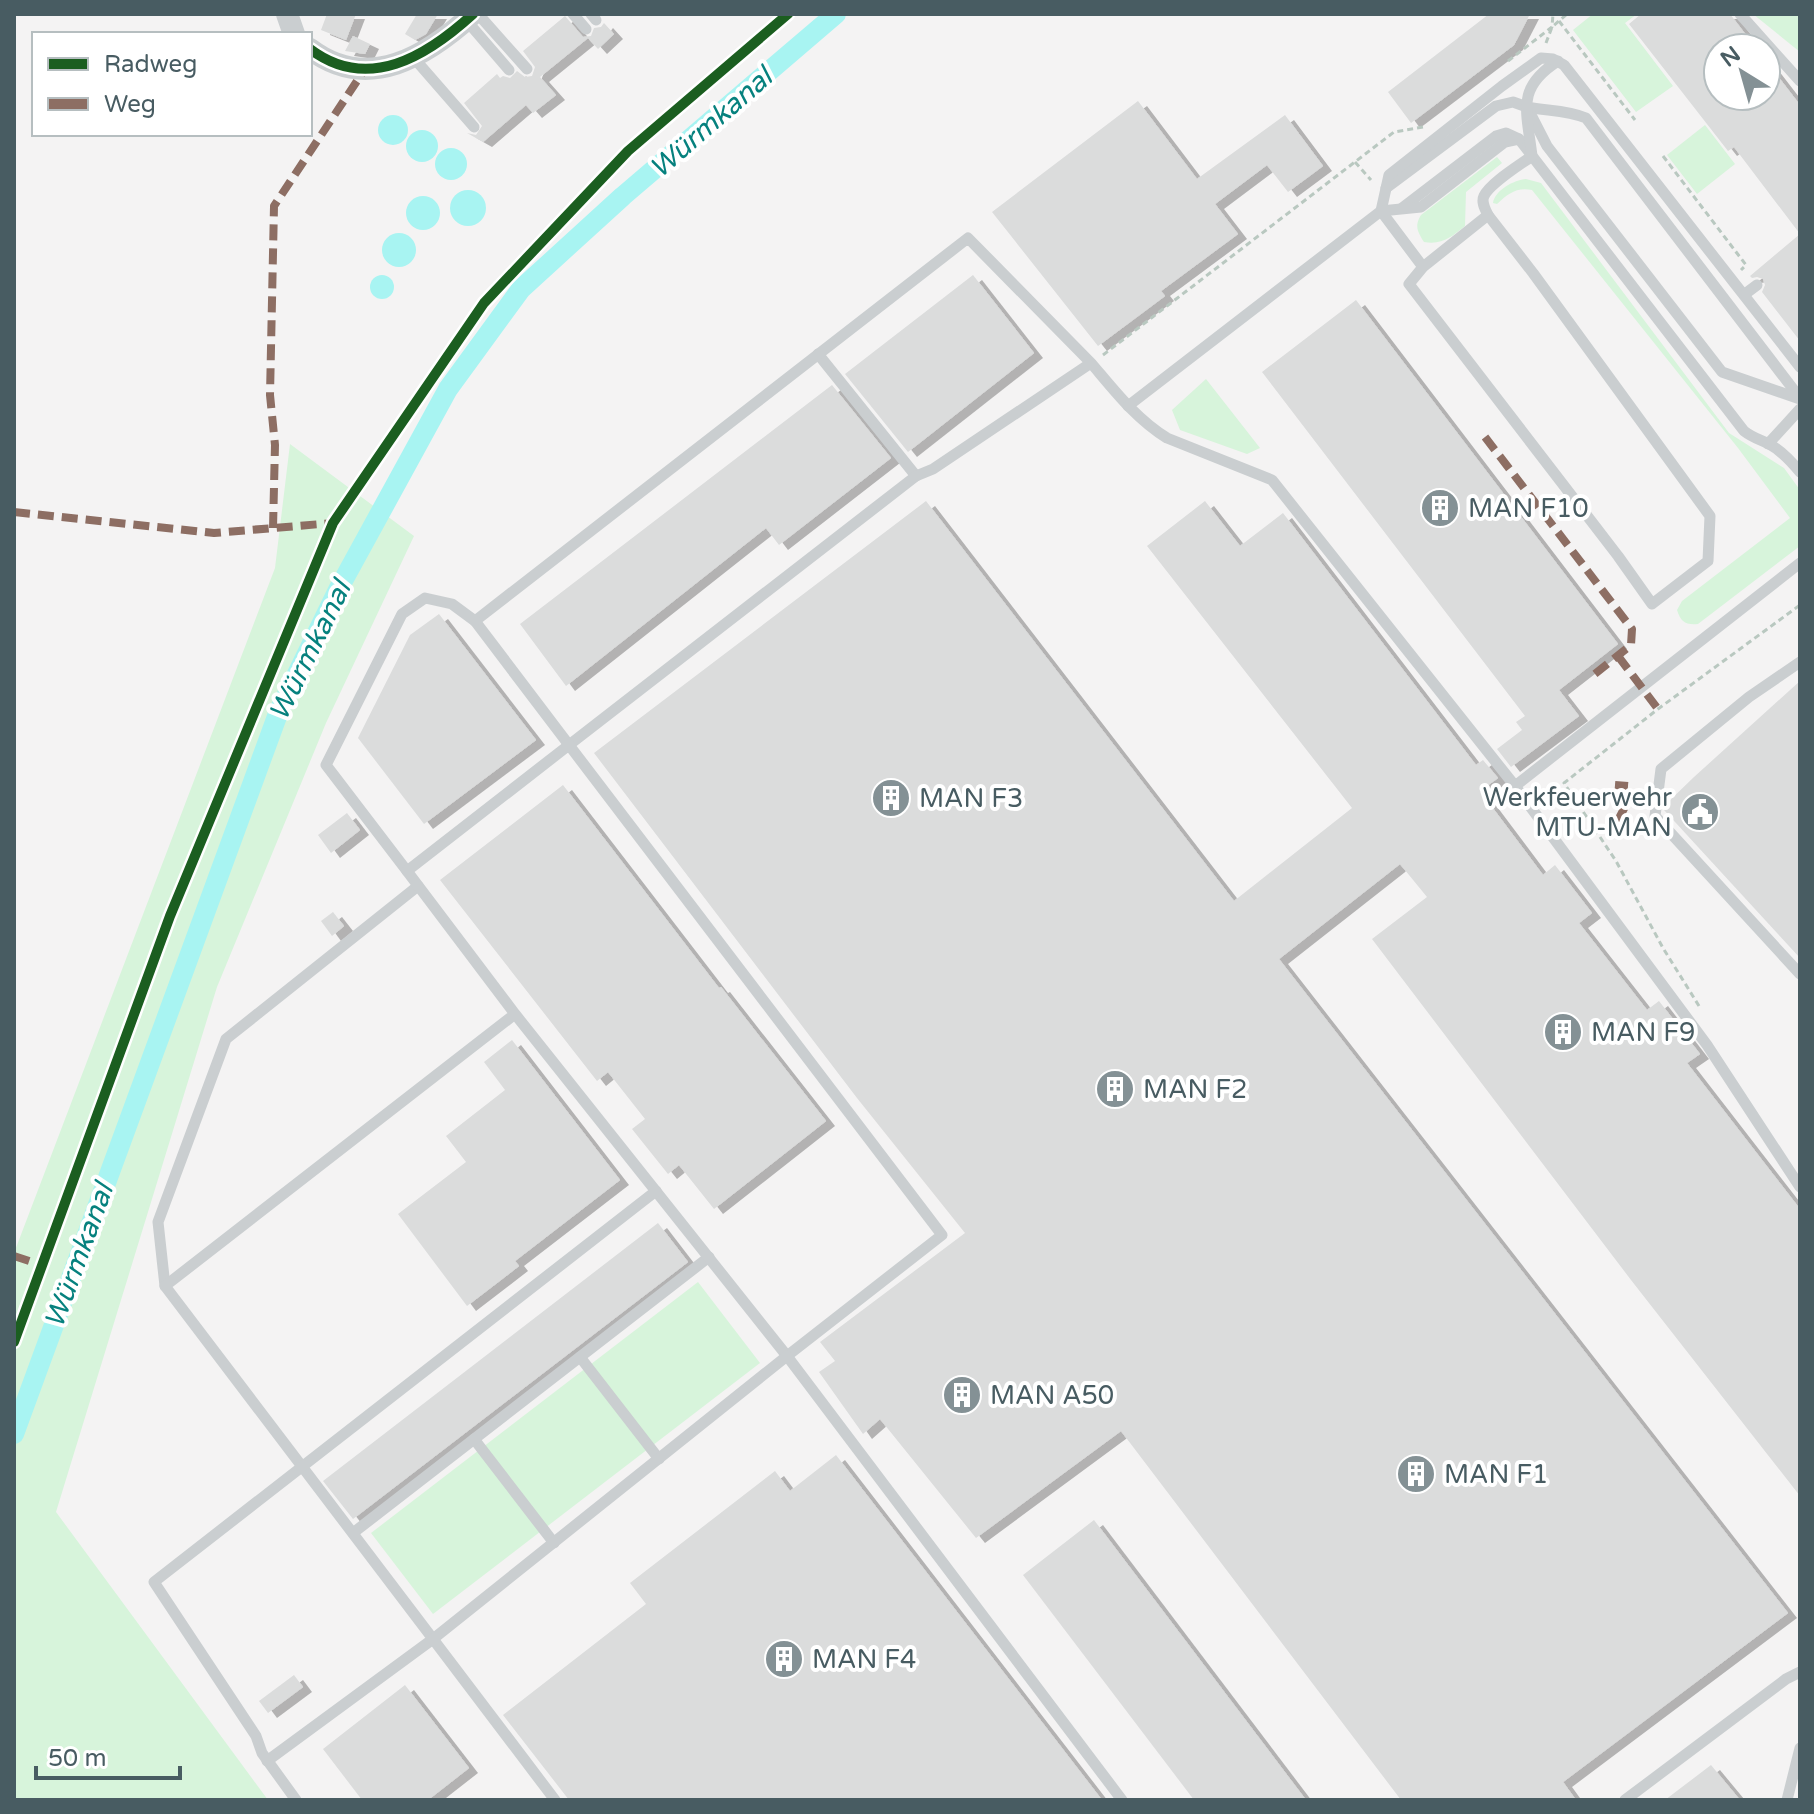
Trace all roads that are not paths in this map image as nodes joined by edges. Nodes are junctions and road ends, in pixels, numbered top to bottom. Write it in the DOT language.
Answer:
graph roads {
  1 [pos="573,14"];
  2 [pos="1740,14"];
  3 [pos="472,16"];
  4 [pos="586,29"];
  5 [pos="312,51"];
  6 [pos="413,57"];
  7 [pos="1558,61"];
  8 [pos="527,69"];
  9 [pos="509,70"];
  10 [pos="1800,81"];
  11 [pos="1527,107"];
  12 [pos="474,127"];
  13 [pos="1532,156"];
  14 [pos="1386,188"];
  15 [pos="1381,211"];
  16 [pos="1488,215"];
  17 [pos="1423,267"];
  18 [pos="1757,285"];
  19 [pos="1745,294"];
  20 [pos="818,354"];
  21 [pos="1091,363"];
  22 [pos="1800,367"];
  23 [pos="1800,398"];
  24 [pos="1128,406"];
  25 [pos="1800,409"];
  26 [pos="1768,444"];
  27 [pos="1800,472"];
  28 [pos="916,476"];
  29 [pos="1800,563"];
  30 [pos="475,621"];
  31 [pos="1800,662"];
  32 [pos="569,745"];
  33 [pos="1515,786"];
  34 [pos="407,871"];
  35 [pos="418,886"];
  36 [pos="1800,974"];
  37 [pos="515,1014"];
  38 [pos="1800,1187"];
  39 [pos="656,1191"];
  40 [pos="709,1257"];
  41 [pos="165,1286"];
  42 [pos="787,1356"];
  43 [pos="580,1357"];
  44 [pos="474,1439"];
  45 [pos="659,1459"];
  46 [pos="303,1467"];
  47 [pos="353,1533"];
  48 [pos="554,1543"];
  49 [pos="433,1639"];
  50 [pos="1800,1672"];
  51 [pos="1800,1748"];
  52 [pos="267,1761"];
  53 [pos="296,1800"];
  54 [pos="555,1800"];
  55 [pos="1122,1800"];
  56 [pos="1625,1800"];
  57 [pos="1787,1800"];
  1 -- 4 [label="lane"];
  2 -- 10 [label="lane"];
  3 -- 6 [label="street"];
  3 -- 8 [label="lane"];
  3 -- 9 [label="lane"];
  5 -- 6 [label="street"];
  6 -- 12 [label="lane"];
  7 -- 11 [label="lane"];
  7 -- 14 [label="lane"];
  7 -- 19 [label="lane"];
  11 -- 13 [label="lane"];
  11 -- 14 [label="lane"];
  11 -- 23 [label="lane"];
  11 -- 23 [label="lane"];
  13 -- 15 [label="lane"];
  13 -- 16 [label="lane"];
  13 -- 26 [label="lane"];
  14 -- 15 [label="lane"];
  15 -- 17 [label="lane"];
  15 -- 24 [label="lane"];
  16 -- 17 [label="lane"];
  16 -- 17 [label="lane"];
  18 -- 19 [label="lane"];
  19 -- 22 [label="lane"];
  20 -- 21 [label="lane"];
  20 -- 28 [label="lane"];
  20 -- 30 [label="lane"];
  21 -- 24 [label="lane"];
  21 -- 28 [label="lane"];
  24 -- 33 [label="lane"];
  25 -- 26 [label="lane"];
  26 -- 27 [label="lane"];
  28 -- 32 [label="lane"];
  29 -- 33 [label="lane"];
  30 -- 32 [label="lane"];
  30 -- 34 [label="lane"];
  31 -- 36 [label="lane"];
  32 -- 34 [label="lane"];
  32 -- 42 [label="lane"];
  33 -- 38 [label="lane"];
  34 -- 35 [label="lane"];
  35 -- 37 [label="lane"];
  35 -- 41 [label="lane"];
  37 -- 39 [label="lane"];
  37 -- 41 [label="lane"];
  39 -- 40 [label="lane"];
  39 -- 46 [label="lane"];
  40 -- 42 [label="lane"];
  40 -- 43 [label="lane"];
  41 -- 46 [label="lane"];
  42 -- 45 [label="lane"];
  42 -- 55 [label="lane"];
  43 -- 44 [label="lane"];
  43 -- 45 [label="lane"];
  44 -- 47 [label="lane"];
  44 -- 48 [label="lane"];
  45 -- 48 [label="lane"];
  46 -- 47 [label="lane"];
  46 -- 52 [label="lane"];
  47 -- 49 [label="lane"];
  48 -- 49 [label="lane"];
  49 -- 52 [label="lane"];
  49 -- 54 [label="lane"];
  50 -- 56 [label="lane"];
  51 -- 57 [label="lane"];
  52 -- 53 [label="lane"];
}
